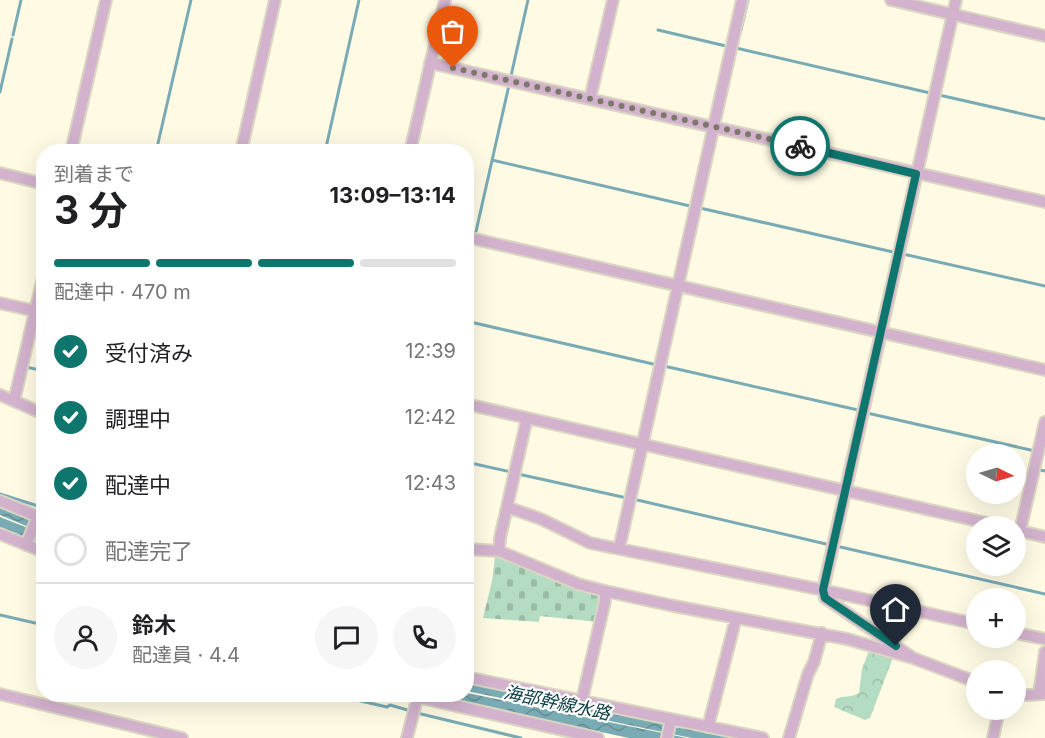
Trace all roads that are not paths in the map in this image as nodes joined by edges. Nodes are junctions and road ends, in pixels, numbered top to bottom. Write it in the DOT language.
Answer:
graph roads {
  1 [pos="106,0"];
  2 [pos="275,0"];
  3 [pos="445,0"];
  4 [pos="613,0"];
  5 [pos="742,0"];
  6 [pos="891,0"];
  7 [pos="956,0"];
  8 [pos="952,14"];
  9 [pos="1045,36"];
  10 [pos="430,63"];
  11 [pos="590,99"];
  12 [pos="714,126"];
  13 [pos="73,144"];
  14 [pos="243,144"];
  15 [pos="412,144"];
  16 [pos="0,173"];
  17 [pos="916,174"];
  18 [pos="36,182"];
  19 [pos="1045,202"];
  20 [pos="474,239"];
  21 [pos="678,286"];
  22 [pos="0,303"];
  23 [pos="36,311"];
  24 [pos="36,323"];
  25 [pos="880,332"];
  26 [pos="1045,369"];
  27 [pos="0,395"];
  28 [pos="14,401"];
  29 [pos="474,407"];
  30 [pos="36,411"];
  31 [pos="527,418"];
  32 [pos="1045,423"];
  33 [pos="642,445"];
  34 [pos="1033,472"];
  35 [pos="1045,474"];
  36 [pos="844,491"];
  37 [pos="0,501"];
  38 [pos="507,507"];
  39 [pos="36,515"];
  40 [pos="1022,516"];
  41 [pos="966,518"];
  42 [pos="36,526"];
  43 [pos="1026,533"];
  44 [pos="0,534"];
  45 [pos="1045,537"];
  46 [pos="27,543"];
  47 [pos="36,548"];
  48 [pos="474,549"];
  49 [pos="619,549"];
  50 [pos="499,551"];
  51 [pos="823,590"];
  52 [pos="605,591"];
  53 [pos="736,618"];
  54 [pos="966,622"];
  55 [pos="822,633"];
  56 [pos="1026,635"];
  57 [pos="1045,639"];
  58 [pos="1045,652"];
  59 [pos="913,658"];
  60 [pos="966,678"];
  61 [pos="474,679"];
  62 [pos="0,694"];
  63 [pos="1026,694"];
  64 [pos="1042,694"];
  65 [pos="582,700"];
  66 [pos="416,702"];
  67 [pos="431,702"];
  68 [pos="671,719"];
  69 [pos="997,720"];
  70 [pos="708,727"];
  71 [pos="182,738"];
  72 [pos="407,738"];
  73 [pos="598,738"];
  74 [pos="667,738"];
  75 [pos="763,738"];
  76 [pos="789,738"];
  77 [pos="993,738"];
  1 -- 13 [label="street"];
  2 -- 14 [label="street"];
  3 -- 10 [label="street"];
  4 -- 11 [label="street"];
  5 -- 12 [label="street"];
  6 -- 8 [label="street"];
  7 -- 8 [label="street"];
  8 -- 9 [label="street"];
  8 -- 17 [label="street"];
  10 -- 11 [label="street"];
  10 -- 15 [label="street"];
  11 -- 12 [label="street"];
  12 -- 17 [label="street"];
  12 -- 21 [label="street"];
  16 -- 18 [label="street"];
  17 -- 19 [label="street"];
  17 -- 25 [label="street"];
  20 -- 21 [label="street"];
  21 -- 25 [label="street"];
  21 -- 33 [label="street"];
  22 -- 23 [label="street"];
  24 -- 28 [label="street"];
  25 -- 26 [label="street"];
  25 -- 36 [label="street"];
  27 -- 28 [label="street"];
  28 -- 30 [label="street"];
  29 -- 31 [label="street"];
  31 -- 33 [label="street"];
  31 -- 38 [label="street"];
  32 -- 34 [label="street"];
  33 -- 36 [label="street"];
  33 -- 49 [label="street"];
  34 -- 35 [label="street"];
  34 -- 40 [label="street"];
  36 -- 41 [label="street"];
  36 -- 51 [label="street"];
  37 -- 39 [label="street"];
  38 -- 49 [label="street"];
  38 -- 50 [label="street"];
  42 -- 46 [label="street"];
  43 -- 45 [label="street"];
  44 -- 46 [label="street"];
  46 -- 47 [label="street"];
  48 -- 50 [label="street"];
  49 -- 51 [label="street"];
  50 -- 52 [label="street"];
  51 -- 54 [label="street"];
  51 -- 59 [label="street"];
  52 -- 53 [label="street"];
  52 -- 65 [label="street"];
  53 -- 55 [label="street"];
  53 -- 70 [label="street"];
  55 -- 59 [label="street"];
  55 -- 76 [label="street"];
  56 -- 57 [label="street"];
  58 -- 64 [label="street"];
  59 -- 60 [label="street"];
  61 -- 65 [label="street"];
  62 -- 71 [label="street"];
  63 -- 64 [label="street"];
  65 -- 68 [label="street"];
  66 -- 72 [label="street"];
  67 -- 73 [label="street"];
  68 -- 70 [label="street"];
  68 -- 74 [label="street"];
  69 -- 77 [label="street"];
  70 -- 75 [label="street"];
}
